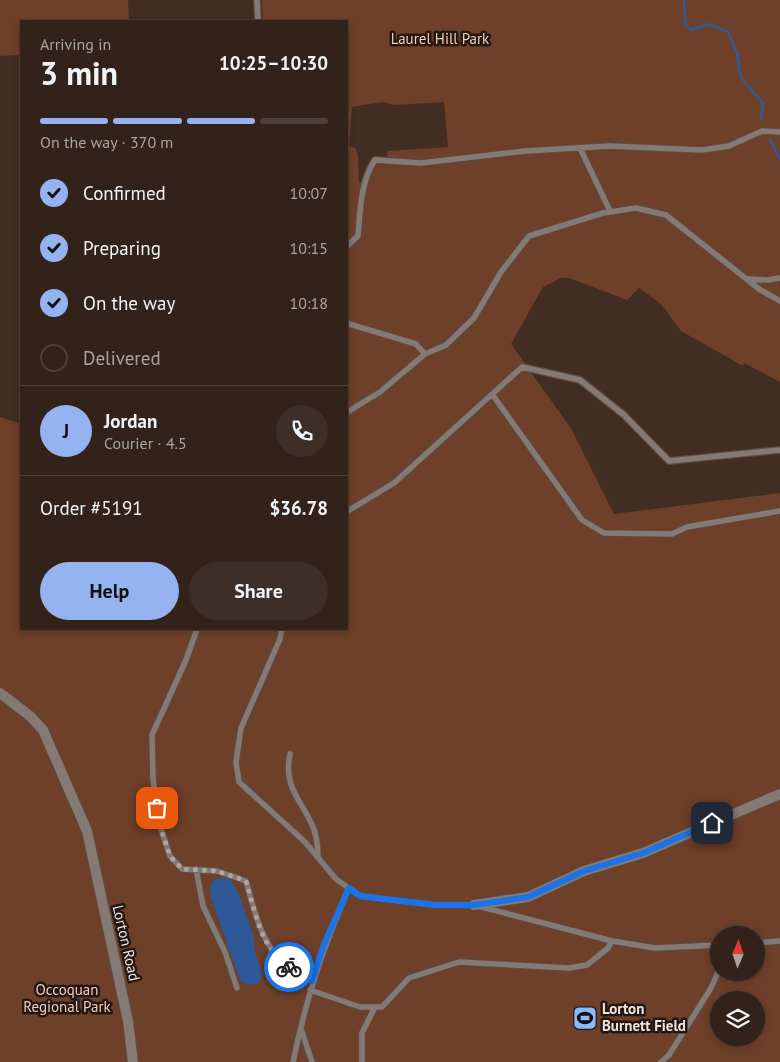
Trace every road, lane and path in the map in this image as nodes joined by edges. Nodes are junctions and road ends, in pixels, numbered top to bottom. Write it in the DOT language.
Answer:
graph roads {
  1 [pos="257,0"];
  2 [pos="258,20"];
  3 [pos="780,132"];
  4 [pos="580,148"];
  5 [pos="610,212"];
  6 [pos="348,245"];
  7 [pos="780,278"];
  8 [pos="748,279"];
  9 [pos="780,301"];
  10 [pos="348,324"];
  11 [pos="425,354"];
  12 [pos="492,394"];
  13 [pos="348,412"];
  14 [pos="780,450"];
  15 [pos="348,511"];
  16 [pos="780,511"];
  17 [pos="196,630"];
  18 [pos="282,630"];
  19 [pos="0,693"];
  20 [pos="290,754"];
  21 [pos="780,794"];
  22 [pos="318,858"];
  23 [pos="196,870"];
  24 [pos="349,888"];
  25 [pos="474,905"];
  26 [pos="612,941"];
  27 [pos="780,942"];
  28 [pos="765,943"];
  29 [pos="710,945"];
  30 [pos="312,981"];
  31 [pos="714,981"];
  32 [pos="237,988"];
  33 [pos="310,990"];
  34 [pos="374,1007"];
  35 [pos="301,1029"];
  36 [pos="133,1062"];
  37 [pos="293,1062"];
  38 [pos="312,1062"];
  39 [pos="362,1062"];
  40 [pos="662,1062"];
  1 -- 2 [label="lane"];
  3 -- 4 [label="lane"];
  4 -- 5 [label="lane"];
  4 -- 6 [label="lane"];
  5 -- 8 [label="lane"];
  5 -- 11 [label="lane"];
  7 -- 8 [label="lane"];
  8 -- 9 [label="lane"];
  10 -- 11 [label="lane"];
  11 -- 13 [label="lane"];
  12 -- 14 [label="lane"];
  12 -- 15 [label="lane"];
  12 -- 16 [label="lane"];
  17 -- 23 [label="lane"];
  18 -- 22 [label="lane"];
  19 -- 36 [label="street, Lorton Road"];
  20 -- 22 [label="lane"];
  21 -- 25 [label="street"];
  22 -- 24 [label="lane"];
  23 -- 30 [label="lane"];
  23 -- 32 [label="lane"];
  24 -- 25 [label="lane"];
  24 -- 30 [label="lane"];
  25 -- 26 [label="lane"];
  26 -- 29 [label="lane"];
  26 -- 34 [label="lane"];
  27 -- 28 [label="lane"];
  30 -- 33 [label="lane"];
  31 -- 40 [label="lane"];
  33 -- 34 [label="lane"];
  33 -- 35 [label="lane"];
  34 -- 39 [label="lane"];
  35 -- 37 [label="lane"];
  35 -- 38 [label="lane"];
}
